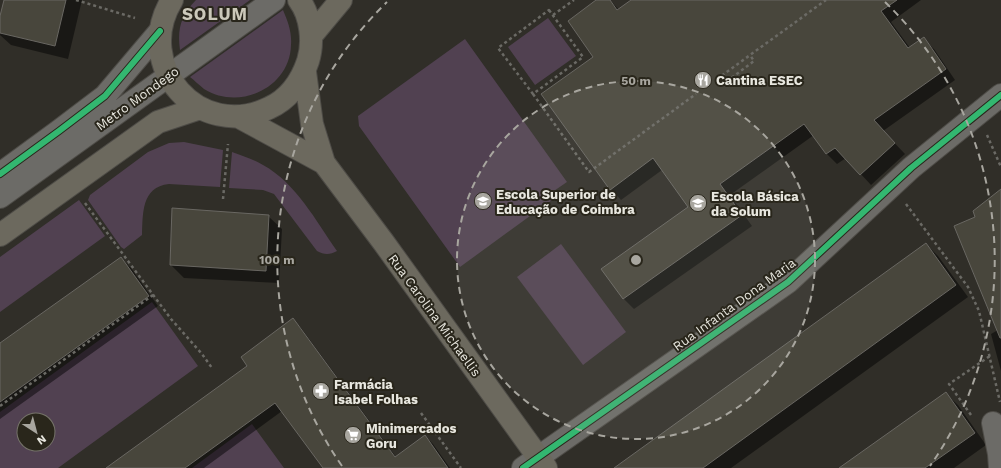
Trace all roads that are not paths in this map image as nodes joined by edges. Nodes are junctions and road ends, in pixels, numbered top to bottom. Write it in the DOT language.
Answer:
graph roads {
  1 [pos="274,0"];
  2 [pos="299,0"];
  3 [pos="341,0"];
  4 [pos="169,2"];
  5 [pos="160,31"];
  6 [pos="311,36"];
  7 [pos="305,72"];
  8 [pos="168,76"];
  9 [pos="1001,95"];
  10 [pos="200,108"];
  11 [pos="240,117"];
  12 [pos="324,163"];
  13 [pos="0,174"];
  14 [pos="0,197"];
  15 [pos="0,235"];
  16 [pos="989,417"];
  17 [pos="536,464"];
  18 [pos="1000,468"];
  1 -- 8 [label="street, Metro Mondego"];
  2 -- 6 [label="main road"];
  3 -- 6 [label="main road"];
  4 -- 5 [label="main road"];
  5 -- 8 [label="main road"];
  5 -- 13 [label="street"];
  6 -- 7 [label="main road"];
  7 -- 11 [label="main road"];
  7 -- 12 [label="main road, Rua Carolina Michaellis"];
  8 -- 10 [label="main road"];
  8 -- 14 [label="street, Metro Mondego"];
  9 -- 17 [label="street, Rua Infanta Dona Maria"];
  10 -- 11 [label="main road"];
  10 -- 15 [label="main road"];
  11 -- 12 [label="main road, Rua Carolina Michaellis"];
  12 -- 17 [label="main road, Rua Carolina Michaellis"];
  16 -- 18 [label="street"];
}
